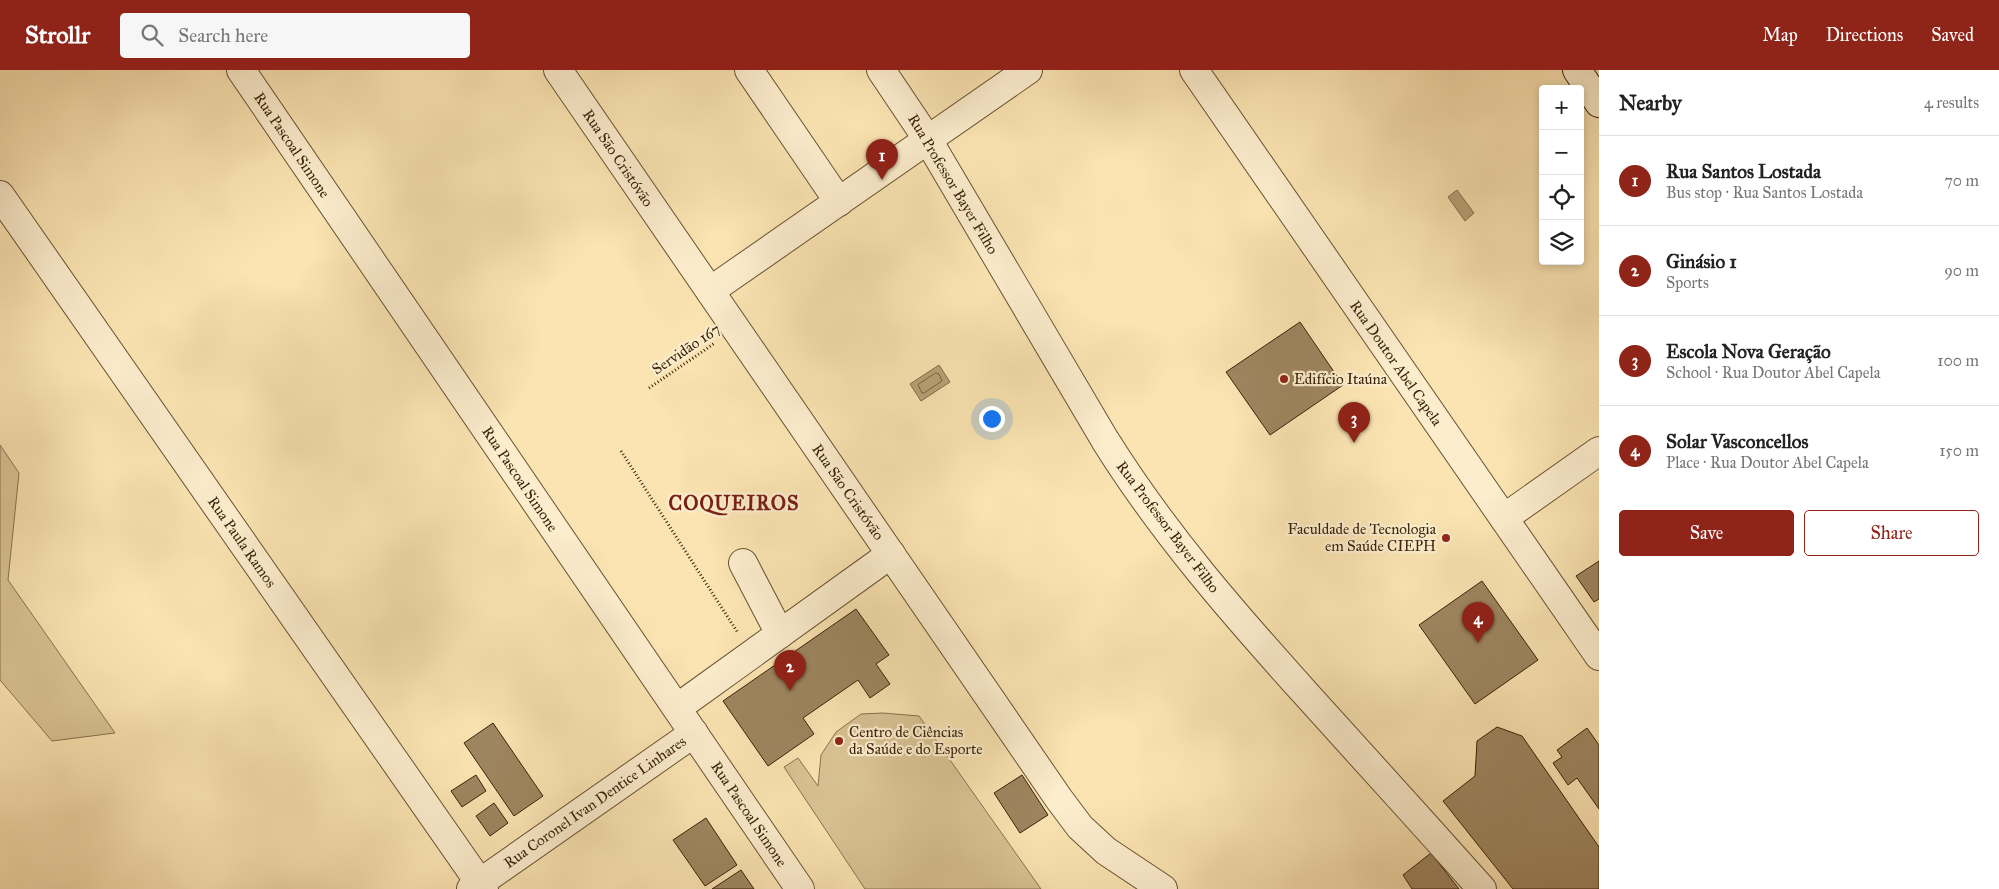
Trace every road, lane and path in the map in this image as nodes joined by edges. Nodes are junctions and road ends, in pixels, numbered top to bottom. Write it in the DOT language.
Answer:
graph roads {
  1 [pos="241,70"];
  2 [pos="558,70"];
  3 [pos="749,70"];
  4 [pos="881,70"];
  5 [pos="1028,70"];
  6 [pos="1194,70"];
  7 [pos="1577,70"];
  8 [pos="1599,103"];
  9 [pos="928,140"];
  10 [pos="0,195"];
  11 [pos="839,202"];
  12 [pos="710,291"];
  13 [pos="736,329"];
  14 [pos="649,388"];
  15 [pos="621,451"];
  16 [pos="1599,452"];
  17 [pos="1504,518"];
  18 [pos="891,554"];
  19 [pos="743,563"];
  20 [pos="780,634"];
  21 [pos="752,655"];
  22 [pos="1599,656"];
  23 [pos="677,708"];
  24 [pos="694,733"];
  25 [pos="478,887"];
  26 [pos="800,889"];
  27 [pos="1162,889"];
  28 [pos="1482,889"];
  1 -- 23 [label="street, Rua Pascoal Simone"];
  2 -- 12 [label="street, Rua São Cristóvão"];
  3 -- 11 [label="street"];
  4 -- 9 [label="street, Rua Professor Bayer Filho"];
  5 -- 9 [label="street"];
  6 -- 17 [label="street, Rua Doutor Abel Capela"];
  7 -- 8 [label="street"];
  9 -- 11 [label="street"];
  9 -- 28 [label="street, Rua Professor Bayer Filho"];
  10 -- 25 [label="street, Rua Paula Ramos"];
  11 -- 12 [label="street"];
  12 -- 13 [label="street, Rua São Cristóvão"];
  13 -- 14 [label="path, Servidão 167"];
  13 -- 18 [label="street, Rua São Cristóvão"];
  15 -- 21 [label="path"];
  16 -- 17 [label="street"];
  17 -- 22 [label="street, Rua Doutor Abel Capela"];
  18 -- 20 [label="street"];
  18 -- 27 [label="street, Rua São Cristóvão"];
  19 -- 20 [label="street"];
  20 -- 21 [label="street"];
  21 -- 23 [label="street"];
  23 -- 24 [label="street, Rua Pascoal Simone"];
  24 -- 25 [label="street, Rua Coronel Ivan Dentice Linhares"];
  24 -- 26 [label="street, Rua Pascoal Simone"];
}
